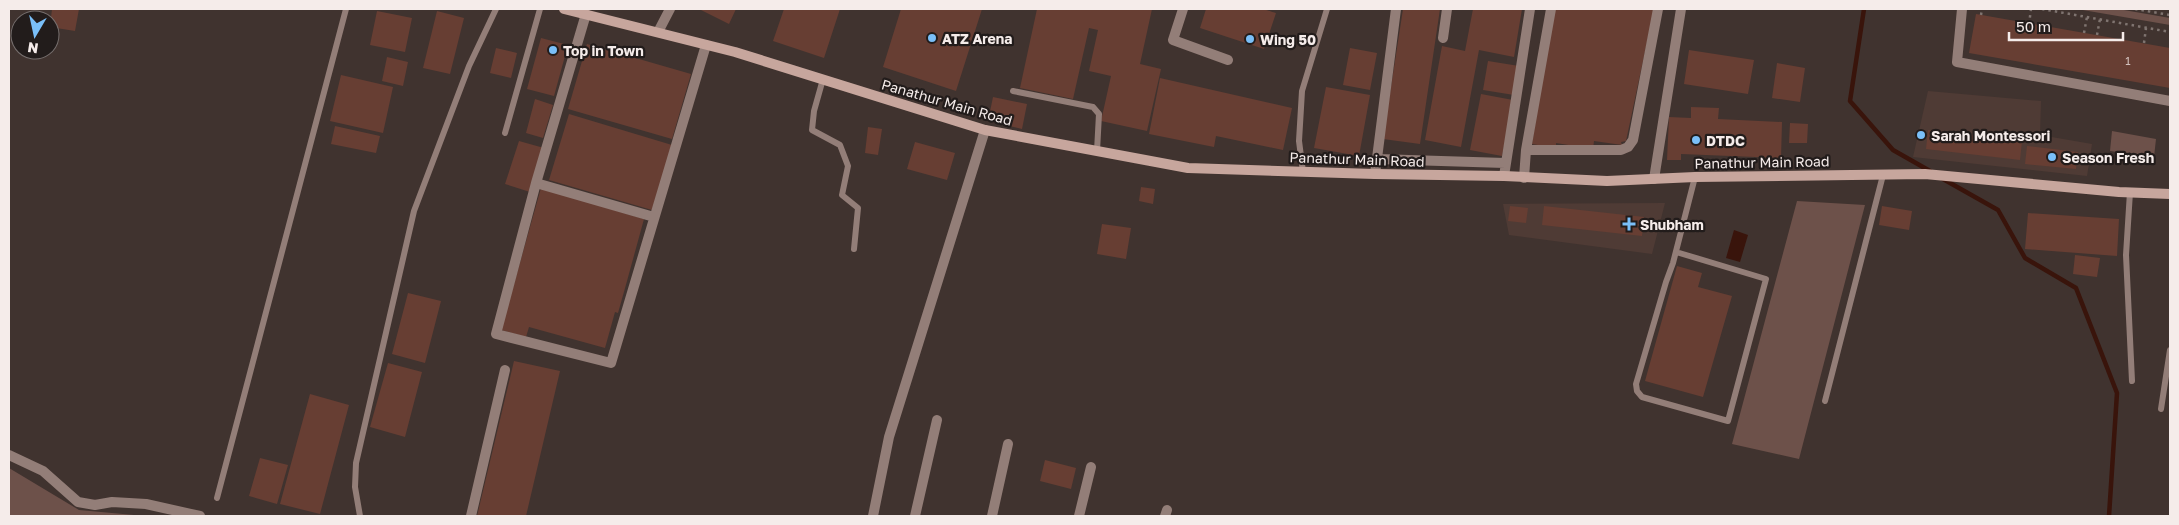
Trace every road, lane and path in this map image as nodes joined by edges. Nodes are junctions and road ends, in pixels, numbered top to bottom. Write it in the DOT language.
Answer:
graph roads {
  1 [pos="346,9"];
  2 [pos="496,9"];
  3 [pos="540,9"];
  4 [pos="564,9"];
  5 [pos="670,9"];
  6 [pos="1183,9"];
  7 [pos="1327,9"];
  8 [pos="1396,9"];
  9 [pos="1447,9"];
  10 [pos="1530,9"];
  11 [pos="1551,9"];
  12 [pos="1658,9"];
  13 [pos="1681,9"];
  14 [pos="1962,9"];
  15 [pos="1982,9"];
  16 [pos="2031,9"];
  17 [pos="2042,9"];
  18 [pos="2135,9"];
  19 [pos="2156,11"];
  20 [pos="586,14"];
  21 [pos="1981,15"];
  22 [pos="2170,15"];
  23 [pos="2087,17"];
  24 [pos="2100,19"];
  25 [pos="2029,24"];
  26 [pos="2146,28"];
  27 [pos="658,32"];
  28 [pos="2170,32"];
  29 [pos="2084,33"];
  30 [pos="2097,35"];
  31 [pos="1443,38"];
  32 [pos="2144,43"];
  33 [pos="706,45"];
  34 [pos="1228,60"];
  35 [pos="822,80"];
  36 [pos="1013,91"];
  37 [pos="2170,100"];
  38 [pos="985,130"];
  39 [pos="504,133"];
  40 [pos="1526,150"];
  41 [pos="1097,151"];
  42 [pos="1377,159"];
  43 [pos="1505,163"];
  44 [pos="1303,172"];
  45 [pos="1375,174"];
  46 [pos="1883,175"];
  47 [pos="1504,176"];
  48 [pos="1695,177"];
  49 [pos="1524,178"];
  50 [pos="1654,179"];
  51 [pos="536,183"];
  52 [pos="2130,192"];
  53 [pos="2170,194"];
  54 [pos="654,217"];
  55 [pos="854,249"];
  56 [pos="1676,252"];
  57 [pos="2170,350"];
  58 [pos="506,370"];
  59 [pos="2132,381"];
  60 [pos="1825,401"];
  61 [pos="2162,409"];
  62 [pos="937,420"];
  63 [pos="1008,444"];
  64 [pos="9,455"];
  65 [pos="1091,466"];
  66 [pos="217,498"];
  67 [pos="200,516"];
  68 [pos="360,516"];
  69 [pos="471,516"];
  70 [pos="873,516"];
  71 [pos="916,516"];
  72 [pos="992,516"];
  73 [pos="1079,516"];
  1 -- 66 [label="lane"];
  2 -- 68 [label="lane"];
  3 -- 39 [label="lane"];
  4 -- 20 [label="street, Panathur Main Road"];
  5 -- 27 [label="street"];
  6 -- 34 [label="street"];
  7 -- 44 [label="lane"];
  8 -- 42 [label="street"];
  9 -- 31 [label="street"];
  10 -- 43 [label="street"];
  11 -- 40 [label="street"];
  12 -- 40 [label="street"];
  13 -- 50 [label="street"];
  14 -- 37 [label="street"];
  15 -- 21 [label="path"];
  16 -- 25 [label="path"];
  17 -- 23 [label="path"];
  18 -- 19 [label="path"];
  19 -- 22 [label="path"];
  20 -- 27 [label="street, Panathur Main Road"];
  20 -- 51 [label="street"];
  23 -- 24 [label="path"];
  23 -- 29 [label="path"];
  24 -- 26 [label="path"];
  24 -- 30 [label="path"];
  26 -- 28 [label="path"];
  26 -- 32 [label="path"];
  27 -- 33 [label="street, Panathur Main Road"];
  33 -- 35 [label="street, Panathur Main Road"];
  33 -- 54 [label="street"];
  35 -- 38 [label="street, Panathur Main Road"];
  35 -- 55 [label="lane"];
  36 -- 41 [label="lane"];
  38 -- 41 [label="street, Panathur Main Road"];
  38 -- 70 [label="street"];
  40 -- 49 [label="street"];
  41 -- 44 [label="street, Panathur Main Road"];
  42 -- 43 [label="street"];
  42 -- 45 [label="street"];
  43 -- 47 [label="street"];
  44 -- 45 [label="street, Panathur Main Road"];
  45 -- 47 [label="street, Panathur Main Road"];
  46 -- 48 [label="street, Panathur Main Road"];
  46 -- 52 [label="street, Panathur Main Road"];
  46 -- 60 [label="lane"];
  47 -- 49 [label="street, Panathur Main Road"];
  48 -- 50 [label="street, Panathur Main Road"];
  48 -- 56 [label="lane"];
  49 -- 50 [label="street, Panathur Main Road"];
  51 -- 54 [label="street"];
  51 -- 54 [label="street"];
  52 -- 53 [label="street, Panathur Main Road"];
  52 -- 59 [label="lane"];
  56 -- 56 [label="lane"];
  57 -- 61 [label="lane"];
  58 -- 69 [label="street"];
  62 -- 71 [label="street"];
  63 -- 72 [label="street"];
  64 -- 67 [label="street"];
  65 -- 73 [label="street"];
}
